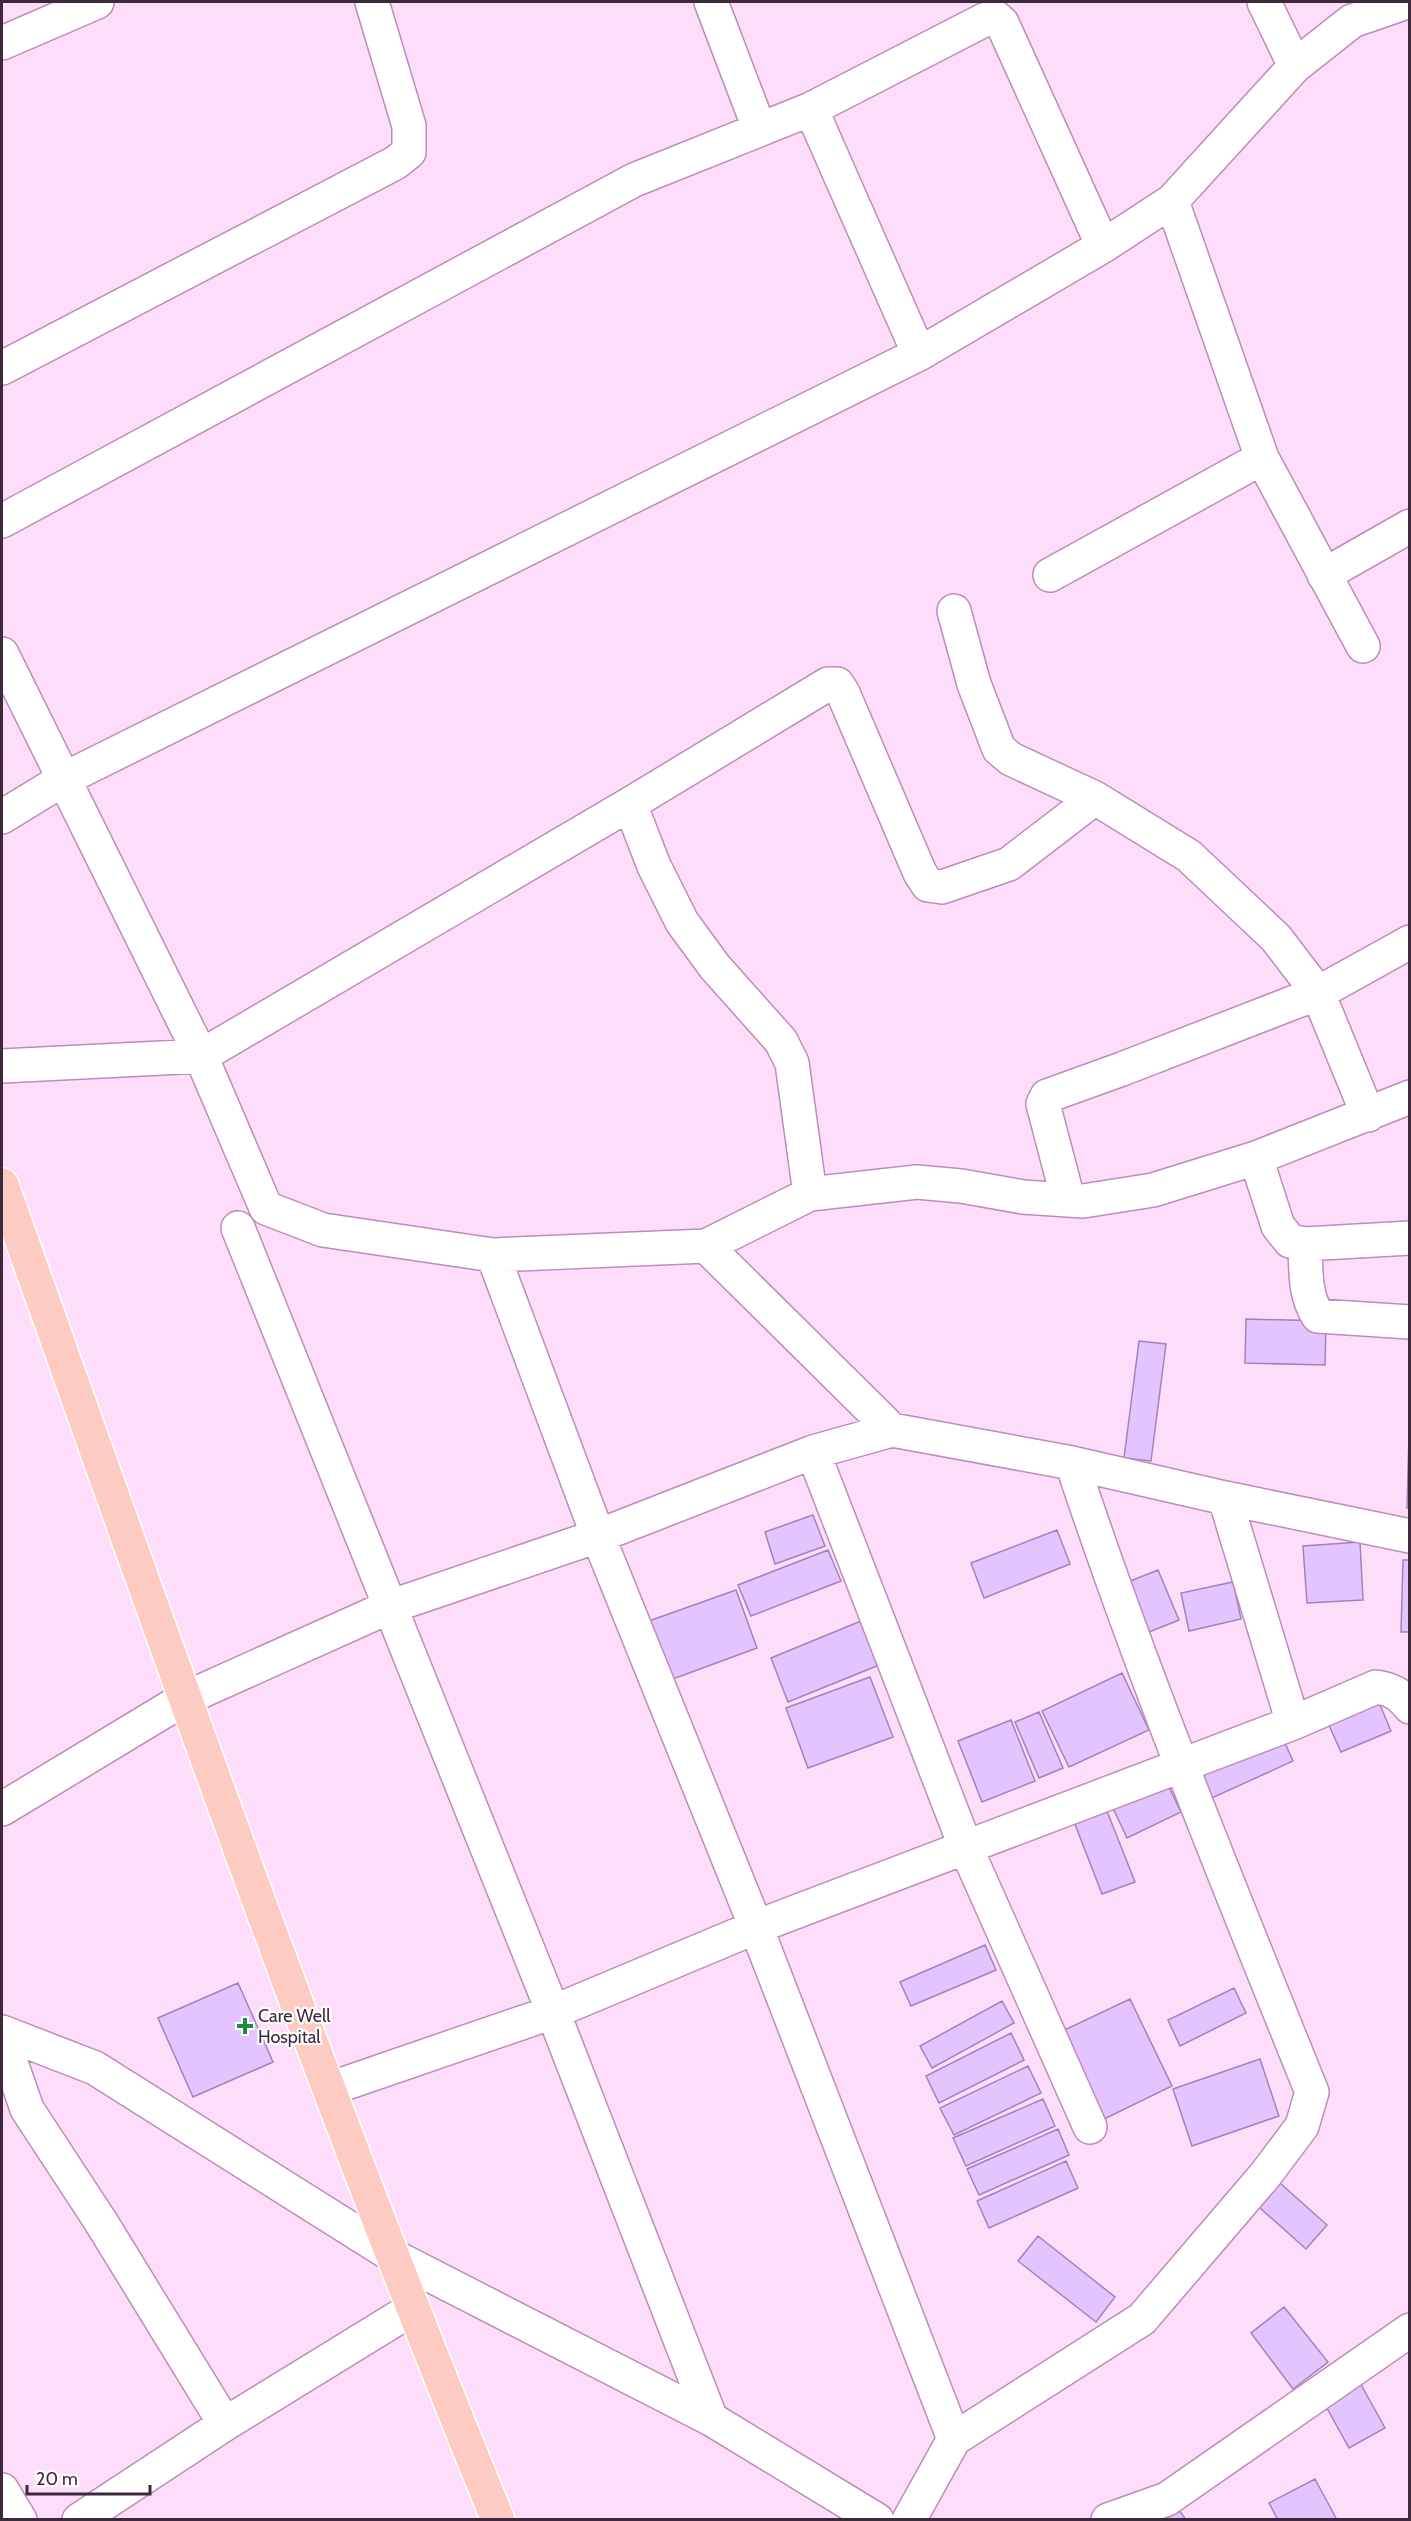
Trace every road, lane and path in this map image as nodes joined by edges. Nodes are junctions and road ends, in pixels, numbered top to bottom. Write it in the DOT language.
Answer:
graph roads {
  1 [pos="97,2"];
  2 [pos="372,2"];
  3 [pos="711,2"];
  4 [pos="1264,2"];
  5 [pos="1343,2"];
  6 [pos="1407,2"];
  7 [pos="2,43"];
  8 [pos="1324,43"];
  9 [pos="1295,66"];
  10 [pos="811,109"];
  11 [pos="759,128"];
  12 [pos="1172,201"];
  13 [pos="1102,246"];
  14 [pos="919,354"];
  15 [pos="2,368"];
  16 [pos="1262,458"];
  17 [pos="2,521"];
  18 [pos="1410,526"];
  19 [pos="1050,575"];
  20 [pos="1324,575"];
  21 [pos="954,611"];
  22 [pos="1363,646"];
  23 [pos="2,654"];
  24 [pos="64,778"];
  25 [pos="1095,798"];
  26 [pos="630,804"];
  27 [pos="2,817"];
  28 [pos="1410,942"];
  29 [pos="1318,993"];
  30 [pos="201,1056"];
  31 [pos="2,1066"];
  32 [pos="1410,1097"];
  33 [pos="1368,1115"];
  34 [pos="1256,1158"];
  35 [pos="2,1185"];
  36 [pos="810,1194"];
  37 [pos="1068,1199"];
  38 [pos="238,1228"];
  39 [pos="1410,1238"];
  40 [pos="1305,1244"];
  41 [pos="706,1246"];
  42 [pos="493,1255"];
  43 [pos="1410,1322"];
  44 [pos="892,1430"];
  45 [pos="813,1452"];
  46 [pos="1072,1463"];
  47 [pos="1224,1498"];
  48 [pos="598,1536"];
  49 [pos="1410,1536"];
  50 [pos="389,1607"];
  51 [pos="184,1699"];
  52 [pos="1410,1707"];
  53 [pos="1293,1724"];
  54 [pos="1180,1767"];
  55 [pos="2,1809"];
  56 [pos="966,1848"];
  57 [pos="756,1927"];
  58 [pos="553,2012"];
  59 [pos="2,2035"];
  60 [pos="329,2089"];
  61 [pos="1090,2127"];
  62 [pos="395,2257"];
  63 [pos="411,2309"];
  64 [pos="1410,2330"];
  65 [pos="711,2419"];
  66 [pos="225,2424"];
  67 [pos="954,2439"];
  68 [pos="2,2490"];
  69 [pos="20,2520"];
  70 [pos="79,2520"];
  71 [pos="498,2520"];
  72 [pos="877,2520"];
  73 [pos="909,2520"];
  74 [pos="1108,2520"];
  1 -- 7 [label="street"];
  2 -- 15 [label="street"];
  3 -- 11 [label="street"];
  4 -- 9 [label="street"];
  5 -- 8 [label="street"];
  6 -- 8 [label="street"];
  8 -- 9 [label="street"];
  9 -- 12 [label="street"];
  10 -- 11 [label="street"];
  10 -- 13 [label="street"];
  10 -- 14 [label="street"];
  11 -- 17 [label="street"];
  12 -- 13 [label="street"];
  12 -- 16 [label="street"];
  13 -- 14 [label="street"];
  14 -- 24 [label="street"];
  16 -- 19 [label="street"];
  16 -- 20 [label="street"];
  18 -- 20 [label="street"];
  20 -- 22 [label="street"];
  21 -- 25 [label="street"];
  23 -- 24 [label="street"];
  24 -- 27 [label="street"];
  24 -- 30 [label="street"];
  25 -- 26 [label="street"];
  25 -- 29 [label="street"];
  26 -- 30 [label="street"];
  26 -- 36 [label="street"];
  28 -- 29 [label="street"];
  29 -- 33 [label="street"];
  29 -- 37 [label="street"];
  30 -- 31 [label="street"];
  30 -- 42 [label="street"];
  32 -- 33 [label="street"];
  33 -- 34 [label="street"];
  34 -- 37 [label="street"];
  34 -- 40 [label="street"];
  35 -- 51 [label="main road"];
  36 -- 37 [label="street"];
  36 -- 41 [label="street"];
  38 -- 50 [label="street"];
  39 -- 40 [label="street"];
  40 -- 43 [label="street"];
  41 -- 42 [label="street"];
  41 -- 44 [label="street"];
  42 -- 48 [label="street"];
  44 -- 45 [label="street"];
  44 -- 46 [label="street"];
  45 -- 48 [label="street"];
  45 -- 56 [label="street"];
  46 -- 47 [label="street"];
  46 -- 54 [label="street"];
  47 -- 49 [label="street"];
  47 -- 53 [label="street"];
  48 -- 50 [label="street"];
  48 -- 57 [label="street"];
  50 -- 51 [label="street"];
  50 -- 58 [label="street"];
  51 -- 55 [label="street"];
  51 -- 60 [label="main road"];
  52 -- 53 [label="street"];
  53 -- 54 [label="street"];
  54 -- 56 [label="street"];
  54 -- 67 [label="street"];
  56 -- 57 [label="street"];
  56 -- 61 [label="street"];
  57 -- 58 [label="street"];
  57 -- 67 [label="street"];
  58 -- 60 [label="street"];
  58 -- 65 [label="street"];
  59 -- 62 [label="street"];
  59 -- 66 [label="street"];
  60 -- 62 [label="main road"];
  62 -- 63 [label="main road"];
  62 -- 65 [label="street"];
  63 -- 66 [label="street"];
  63 -- 71 [label="main road"];
  64 -- 74 [label="street"];
  65 -- 72 [label="street"];
  66 -- 70 [label="street"];
  67 -- 73 [label="street"];
  68 -- 69 [label="street"];
}
